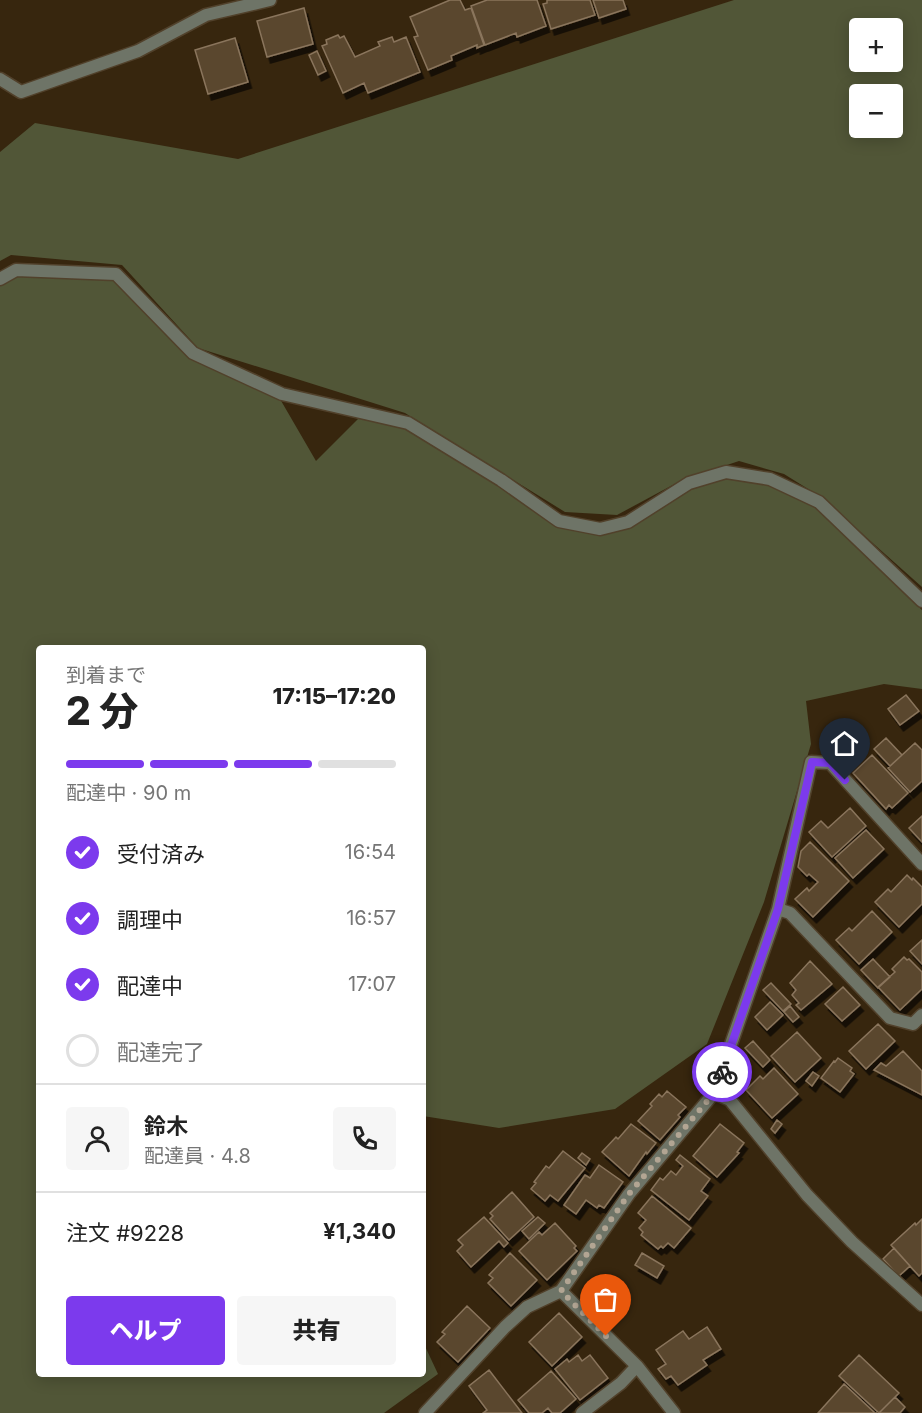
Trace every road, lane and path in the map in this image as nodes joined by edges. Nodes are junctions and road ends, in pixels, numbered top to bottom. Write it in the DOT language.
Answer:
graph roads {
  1 [pos="270,0"];
  2 [pos="0,80"];
  3 [pos="0,279"];
  4 [pos="922,601"];
  5 [pos="922,864"];
  6 [pos="778,909"];
  7 [pos="922,1016"];
  8 [pos="714,1093"];
  9 [pos="561,1291"];
  10 [pos="922,1305"];
  11 [pos="637,1366"];
  12 [pos="425,1413"];
  13 [pos="582,1413"];
  14 [pos="674,1413"];
  1 -- 2 [label="street"];
  3 -- 4 [label="street"];
  5 -- 6 [label="street"];
  6 -- 7 [label="street"];
  6 -- 8 [label="street"];
  8 -- 9 [label="street"];
  8 -- 10 [label="street"];
  9 -- 11 [label="street"];
  9 -- 12 [label="street"];
  11 -- 13 [label="street"];
  11 -- 14 [label="street"];
}
